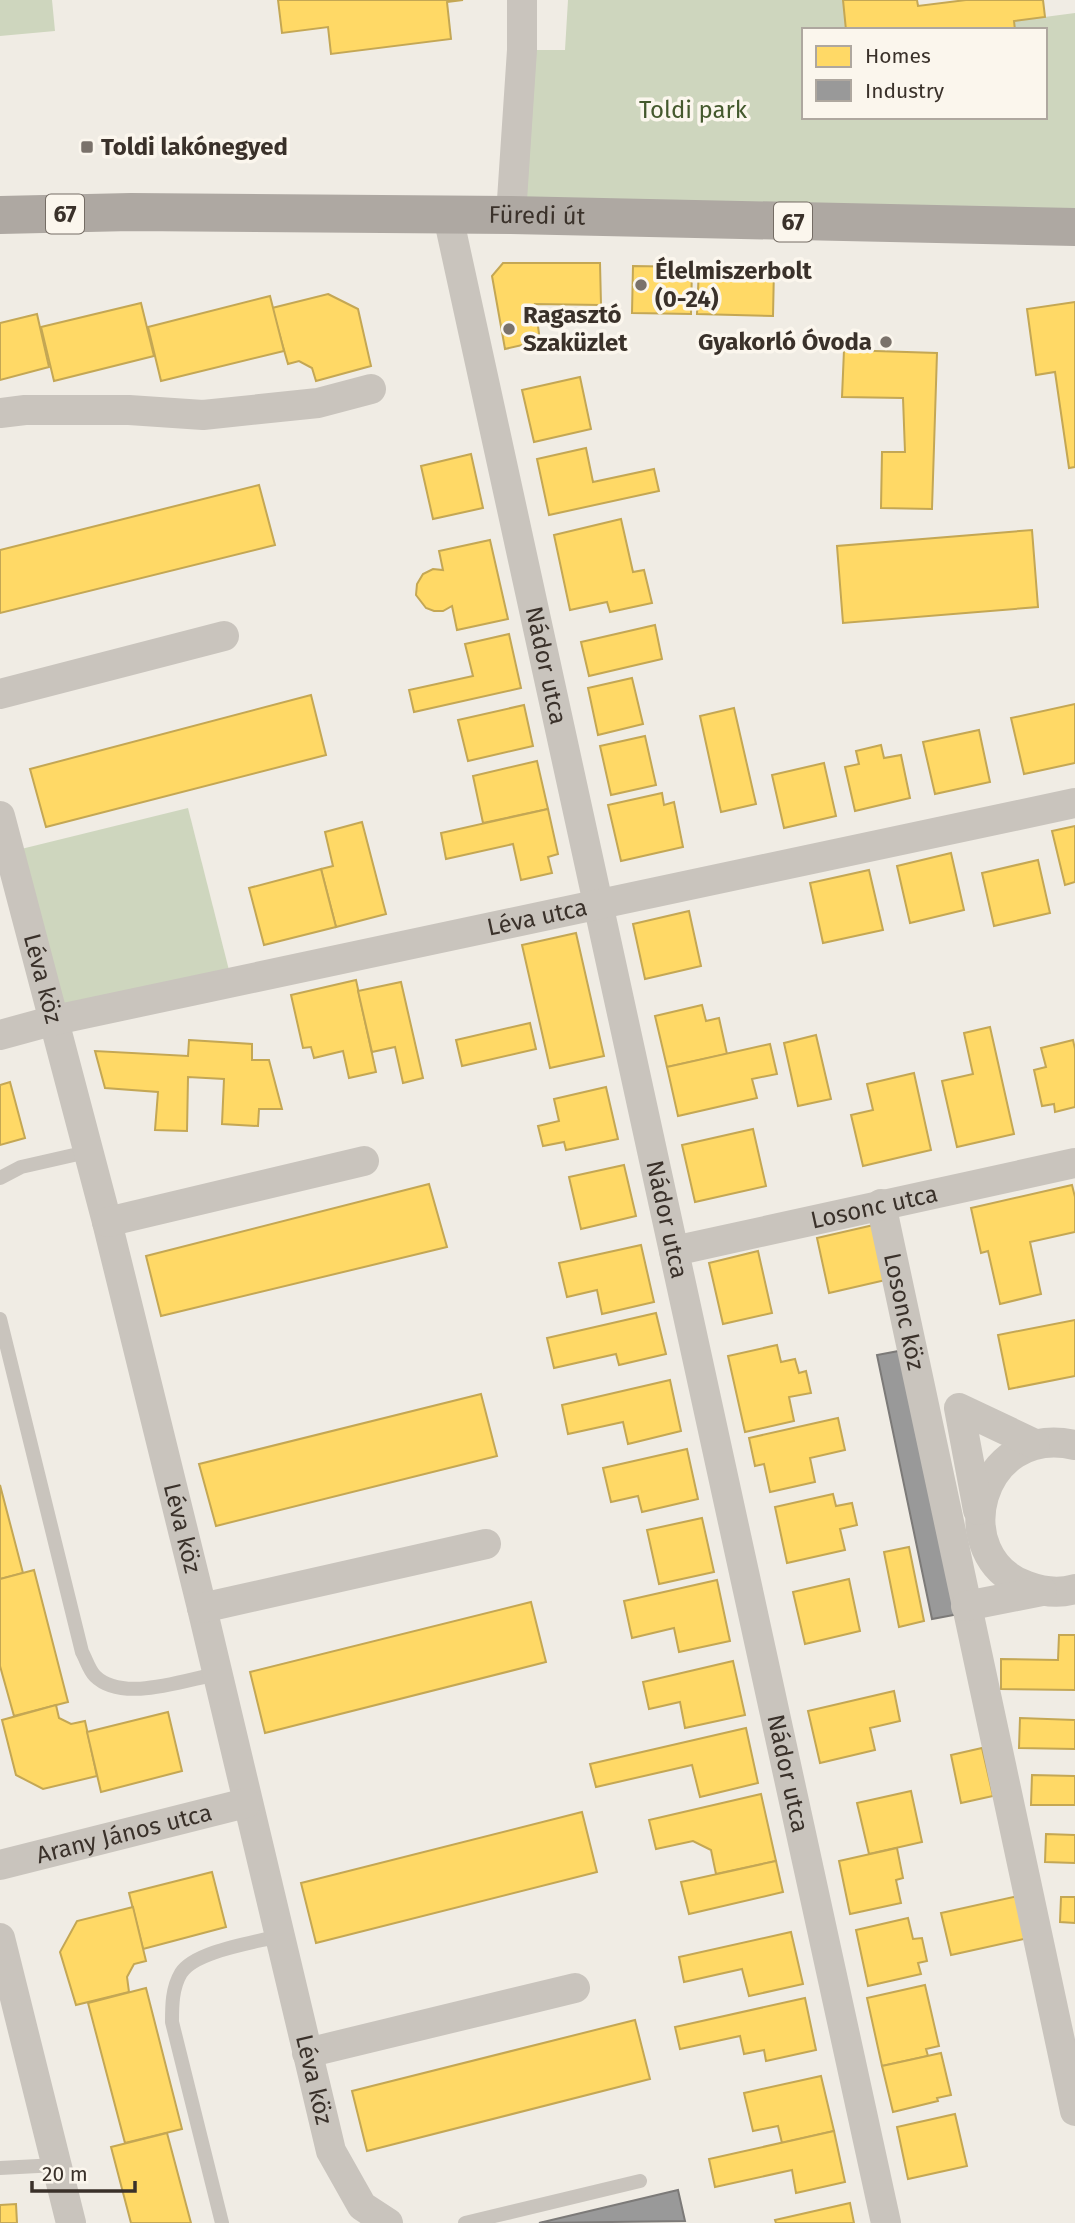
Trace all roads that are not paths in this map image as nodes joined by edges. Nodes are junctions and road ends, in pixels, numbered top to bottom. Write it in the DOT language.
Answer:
graph roads {
  1 [pos="522,0"];
  2 [pos="0,215"];
  3 [pos="511,215"];
  4 [pos="448,216"];
  5 [pos="1075,227"];
  6 [pos="371,389"];
  7 [pos="0,413"];
  8 [pos="225,636"];
  9 [pos="0,694"];
  10 [pos="1075,803"];
  11 [pos="0,816"];
  12 [pos="8,884"];
  13 [pos="598,903"];
  14 [pos="55,1020"];
  15 [pos="0,1035"];
  16 [pos="87,1152"];
  17 [pos="364,1161"];
  18 [pos="1075,1163"];
  19 [pos="0,1178"];
  20 [pos="881,1204"];
  21 [pos="107,1223"];
  22 [pos="674,1251"];
  23 [pos="0,1319"];
  24 [pos="921,1390"];
  25 [pos="959,1408"];
  26 [pos="1035,1444"];
  27 [pos="1075,1445"];
  28 [pos="982,1533"];
  29 [pos="486,1544"];
  30 [pos="1075,1589"];
  31 [pos="1042,1591"];
  32 [pos="998,1600"];
  33 [pos="966,1606"];
  34 [pos="202,1608"];
  35 [pos="217,1674"];
  36 [pos="246,1803"];
  37 [pos="0,1865"];
  38 [pos="279,1936"];
  39 [pos="0,1938"];
  40 [pos="575,1988"];
  41 [pos="307,2053"];
  42 [pos="1075,2111"];
  43 [pos="57,2165"];
  44 [pos="0,2168"];
  45 [pos="640,2182"];
  46 [pos="359,2215"];
  47 [pos="71,2223"];
  48 [pos="222,2223"];
  49 [pos="388,2223"];
  50 [pos="465,2223"];
  51 [pos="886,2223"];
  1 -- 3 [label="street"];
  2 -- 4 [label="main road, Füredi út / 67"];
  3 -- 4 [label="main road, Füredi út / 67"];
  3 -- 5 [label="main road, Füredi út / 67"];
  4 -- 13 [label="street, Nádor utca"];
  6 -- 7 [label="street"];
  8 -- 9 [label="street"];
  10 -- 13 [label="street, Léva utca"];
  11 -- 12 [label="street, Léva köz"];
  12 -- 14 [label="street, Léva köz"];
  13 -- 14 [label="street, Léva utca"];
  13 -- 22 [label="street, Nádor utca"];
  14 -- 15 [label="street, Léva utca"];
  14 -- 16 [label="street, Léva köz"];
  16 -- 19 [label="lane"];
  16 -- 21 [label="street, Léva köz"];
  17 -- 21 [label="street"];
  18 -- 20 [label="street, Losonc utca"];
  20 -- 22 [label="street, Losonc utca"];
  20 -- 24 [label="street, Losonc köz"];
  21 -- 34 [label="street, Léva köz"];
  22 -- 51 [label="street, Nádor utca"];
  23 -- 35 [label="lane"];
  24 -- 25 [label="street"];
  24 -- 33 [label="street, Losonc köz"];
  25 -- 26 [label="street"];
  25 -- 28 [label="street"];
  26 -- 27 [label="street"];
  26 -- 28 [label="street"];
  28 -- 31 [label="street"];
  28 -- 32 [label="street"];
  29 -- 34 [label="street"];
  30 -- 31 [label="street"];
  31 -- 32 [label="street"];
  32 -- 33 [label="street"];
  33 -- 42 [label="street, Losonc köz"];
  34 -- 35 [label="street, Léva köz"];
  35 -- 36 [label="street, Léva köz"];
  36 -- 37 [label="street, Arany János utca"];
  36 -- 38 [label="street, Léva köz"];
  38 -- 41 [label="street, Léva köz"];
  38 -- 48 [label="lane"];
  39 -- 43 [label="street"];
  40 -- 41 [label="street"];
  41 -- 46 [label="street, Léva köz"];
  43 -- 44 [label="lane"];
  43 -- 47 [label="street"];
  45 -- 50 [label="lane"];
  46 -- 49 [label="street, Léva köz"];
}
